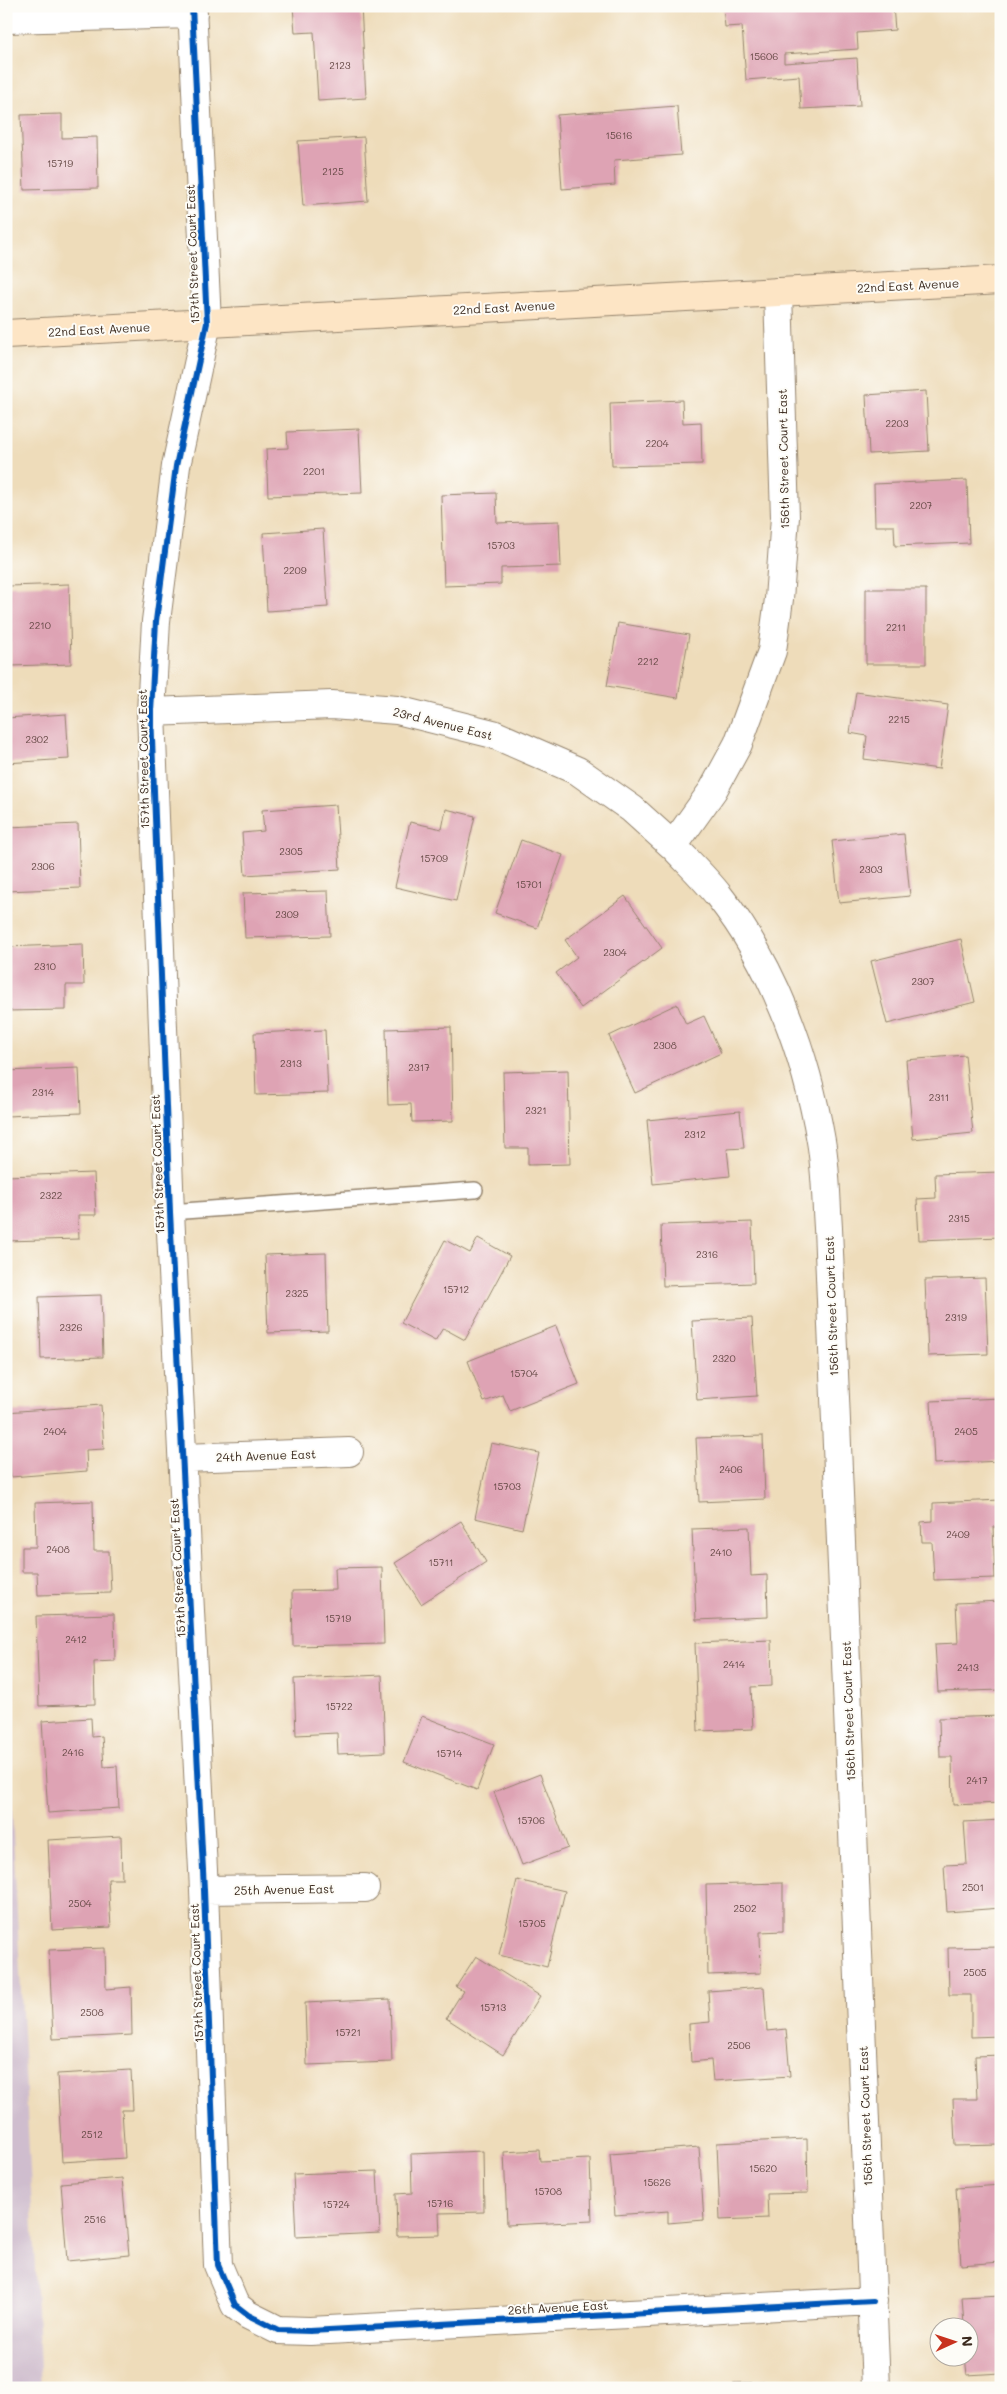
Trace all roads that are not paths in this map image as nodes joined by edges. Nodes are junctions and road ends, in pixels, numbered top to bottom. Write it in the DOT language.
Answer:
graph roads {
  1 [pos="192,10"];
  2 [pos="6,18"];
  3 [pos="1001,280"];
  4 [pos="778,292"];
  5 [pos="207,323"];
  6 [pos="6,334"];
  7 [pos="151,712"];
  8 [pos="673,846"];
  9 [pos="475,1190"];
  10 [pos="170,1212"];
  11 [pos="349,1452"];
  12 [pos="183,1458"];
  13 [pos="365,1888"];
  14 [pos="204,1890"];
  15 [pos="873,2301"];
  16 [pos="248,2315"];
  17 [pos="876,2388"];
  1 -- 2 [label="street"];
  1 -- 5 [label="street, 157th Street Court East"];
  3 -- 4 [label="street, 22nd East Avenue"];
  4 -- 5 [label="street, 22nd East Avenue"];
  4 -- 8 [label="street, 156th Street Court East"];
  5 -- 6 [label="street, 22nd East Avenue"];
  5 -- 7 [label="street, 157th Street Court East"];
  7 -- 8 [label="street, 23rd Avenue East"];
  7 -- 10 [label="street, 157th Street Court East"];
  8 -- 15 [label="street, 156th Street Court East"];
  9 -- 10 [label="lane"];
  10 -- 12 [label="street, 157th Street Court East"];
  11 -- 12 [label="street, 24th Avenue East"];
  12 -- 14 [label="street, 157th Street Court East"];
  13 -- 14 [label="street, 25th Avenue East"];
  14 -- 16 [label="street, 157th Street Court East"];
  15 -- 16 [label="street, 26th Avenue East"];
  15 -- 17 [label="street, 156th Street Court East"];
}
